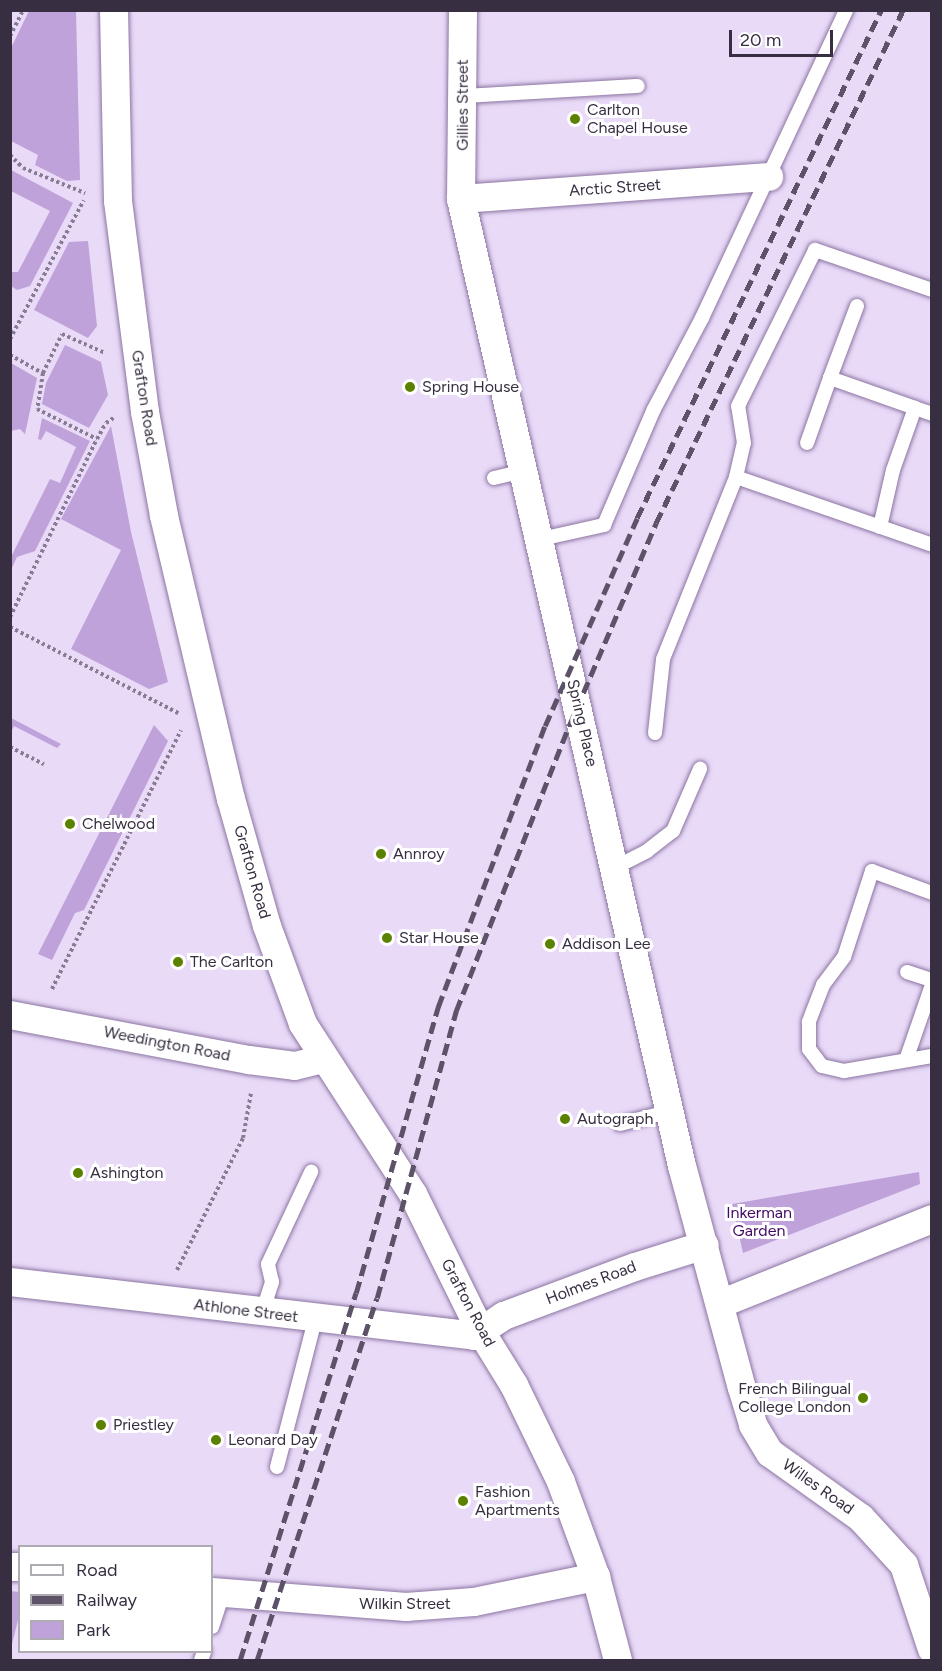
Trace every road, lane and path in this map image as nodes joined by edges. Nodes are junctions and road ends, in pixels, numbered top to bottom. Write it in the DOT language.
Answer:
graph roads {
  1 [pos="23,10"];
  2 [pos="114,10"];
  3 [pos="463,10"];
  4 [pos="846,10"];
  5 [pos="10,36"];
  6 [pos="638,86"];
  7 [pos="463,96"];
  8 [pos="10,155"];
  9 [pos="769,177"];
  10 [pos="87,194"];
  11 [pos="461,199"];
  12 [pos="118,201"];
  13 [pos="932,290"];
  14 [pos="857,306"];
  15 [pos="10,339"];
  16 [pos="10,355"];
  17 [pos="140,369"];
  18 [pos="43,373"];
  19 [pos="830,378"];
  20 [pos="915,408"];
  21 [pos="145,412"];
  22 [pos="932,414"];
  23 [pos="97,439"];
  24 [pos="807,443"];
  25 [pos="525,471"];
  26 [pos="736,477"];
  27 [pos="494,478"];
  28 [pos="880,527"];
  29 [pos="541,539"];
  30 [pos="932,545"];
  31 [pos="10,617"];
  32 [pos="10,627"];
  33 [pos="199,715"];
  34 [pos="655,732"];
  35 [pos="10,747"];
  36 [pos="44,764"];
  37 [pos="700,769"];
  38 [pos="615,868"];
  39 [pos="932,893"];
  40 [pos="907,972"];
  41 [pos="932,980"];
  42 [pos="932,985"];
  43 [pos="24,1017"];
  44 [pos="932,1056"];
  45 [pos="322,1059"];
  46 [pos="249,1060"];
  47 [pos="906,1060"];
  48 [pos="671,1111"];
  49 [pos="620,1124"];
  50 [pos="311,1172"];
  51 [pos="932,1219"];
  52 [pos="705,1245"];
  53 [pos="10,1282"];
  54 [pos="161,1301"];
  55 [pos="720,1304"];
  56 [pos="262,1313"];
  57 [pos="315,1320"];
  58 [pos="480,1330"];
  59 [pos="278,1467"];
  60 [pos="596,1577"];
  61 [pos="217,1593"];
  62 [pos="213,1620"];
  63 [pos="932,1649"];
  64 [pos="618,1660"];
  1 -- 5 [label="path"];
  2 -- 12 [label="street, Grafton Road"];
  3 -- 7 [label="street, Gillies Street"];
  4 -- 9 [label="lane"];
  6 -- 7 [label="lane"];
  7 -- 11 [label="street, Gillies Street"];
  8 -- 10 [label="path"];
  9 -- 11 [label="street, Arctic Street"];
  9 -- 29 [label="lane"];
  10 -- 12 [label="path"];
  10 -- 15 [label="path"];
  11 -- 25 [label="street, Spring Place"];
  12 -- 17 [label="street, Grafton Road"];
  13 -- 26 [label="lane"];
  14 -- 19 [label="lane"];
  16 -- 18 [label="path"];
  17 -- 18 [label="path"];
  17 -- 21 [label="street, Grafton Road"];
  18 -- 23 [label="path"];
  19 -- 20 [label="lane"];
  19 -- 24 [label="lane"];
  20 -- 22 [label="lane"];
  20 -- 28 [label="lane"];
  21 -- 23 [label="path"];
  21 -- 33 [label="street, Grafton Road"];
  23 -- 31 [label="path"];
  25 -- 27 [label="lane"];
  25 -- 29 [label="street, Spring Place"];
  26 -- 28 [label="lane"];
  26 -- 34 [label="lane"];
  28 -- 30 [label="lane"];
  29 -- 38 [label="street, Spring Place"];
  32 -- 33 [label="path"];
  33 -- 43 [label="path"];
  33 -- 45 [label="street, Grafton Road"];
  35 -- 36 [label="path"];
  37 -- 38 [label="lane"];
  38 -- 48 [label="street, Spring Place"];
  39 -- 47 [label="lane"];
  40 -- 41 [label="lane"];
  42 -- 47 [label="lane"];
  43 -- 46 [label="street, Weedington Road"];
  44 -- 47 [label="lane"];
  45 -- 46 [label="street, Weedington Road"];
  45 -- 58 [label="street, Grafton Road"];
  46 -- 54 [label="path"];
  48 -- 49 [label="lane"];
  48 -- 52 [label="street, Spring Place"];
  50 -- 56 [label="lane"];
  51 -- 55 [label="street"];
  52 -- 55 [label="street, Willes Road"];
  52 -- 58 [label="street, Holmes Road"];
  53 -- 54 [label="street, Athlone Street"];
  54 -- 56 [label="street, Athlone Street"];
  55 -- 63 [label="street, Willes Road"];
  56 -- 57 [label="street, Athlone Street"];
  57 -- 58 [label="street, Athlone Street"];
  57 -- 59 [label="lane"];
  58 -- 60 [label="street, Grafton Road"];
  60 -- 61 [label="street, Wilkin Street"];
  60 -- 64 [label="street, Grafton Road"];
  61 -- 62 [label="lane"];
}
